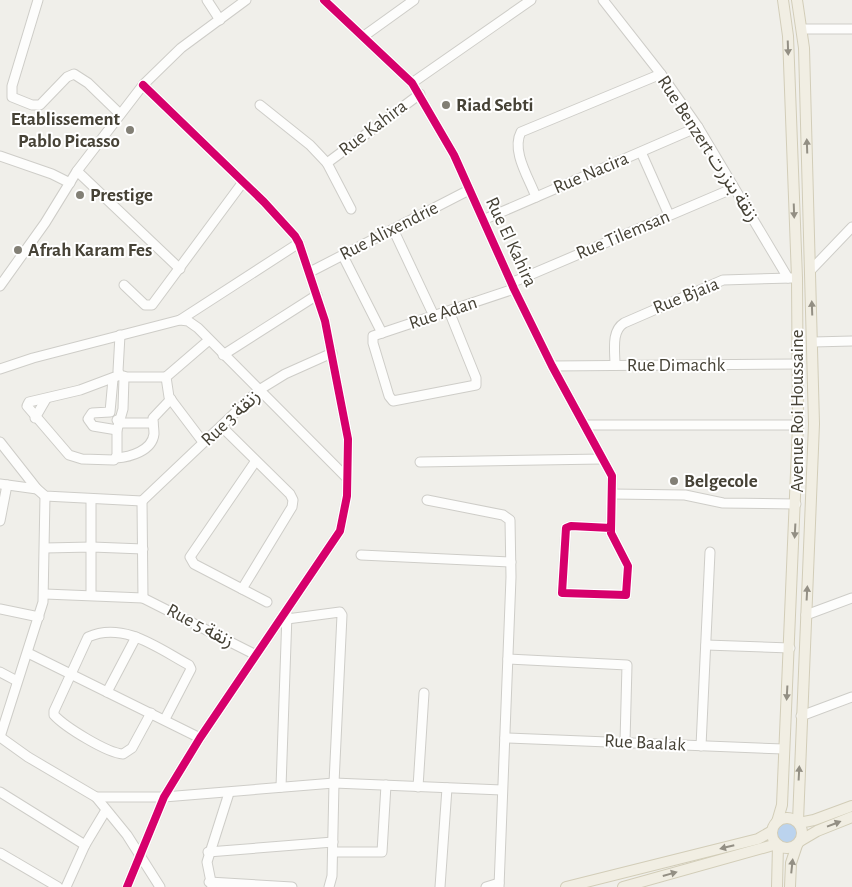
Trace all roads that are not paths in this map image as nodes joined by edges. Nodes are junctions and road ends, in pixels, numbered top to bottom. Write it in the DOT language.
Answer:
graph roads {
  1 [pos="38,0"];
  2 [pos="207,0"];
  3 [pos="246,0"];
  4 [pos="324,0"];
  5 [pos="414,0"];
  6 [pos="531,0"];
  7 [pos="603,0"];
  8 [pos="783,0"];
  9 [pos="798,0"];
  10 [pos="220,20"];
  11 [pos="803,29"];
  12 [pos="852,29"];
  13 [pos="364,36"];
  14 [pos="661,74"];
  15 [pos="412,83"];
  16 [pos="143,85"];
  17 [pos="420,94"];
  18 [pos="260,104"];
  19 [pos="120,114"];
  20 [pos="698,127"];
  21 [pos="641,152"];
  22 [pos="0,156"];
  23 [pos="327,163"];
  24 [pos="77,172"];
  25 [pos="243,182"];
  26 [pos="70,183"];
  27 [pos="734,188"];
  28 [pos="469,190"];
  29 [pos="536,196"];
  30 [pos="351,209"];
  31 [pos="669,215"];
  32 [pos="483,220"];
  33 [pos="852,227"];
  34 [pos="393,229"];
  35 [pos="299,243"];
  36 [pos="343,256"];
  37 [pos="180,269"];
  38 [pos="810,270"];
  39 [pos="310,272"];
  40 [pos="793,278"];
  41 [pos="124,285"];
  42 [pos="0,286"];
  43 [pos="513,286"];
  44 [pos="317,295"];
  45 [pos="449,311"];
  46 [pos="434,316"];
  47 [pos="180,320"];
  48 [pos="382,333"];
  49 [pos="120,335"];
  50 [pos="209,340"];
  51 [pos="852,341"];
  52 [pos="813,342"];
  53 [pos="332,353"];
  54 [pos="223,355"];
  55 [pos="799,364"];
  56 [pos="615,365"];
  57 [pos="552,366"];
  58 [pos="0,369"];
  59 [pos="119,377"];
  60 [pos="166,377"];
  61 [pos="259,390"];
  62 [pos="46,399"];
  63 [pos="170,399"];
  64 [pos="110,412"];
  65 [pos="36,418"];
  66 [pos="153,423"];
  67 [pos="586,425"];
  68 [pos="798,425"];
  69 [pos="118,426"];
  70 [pos="221,426"];
  71 [pos="0,442"];
  72 [pos="204,442"];
  73 [pos="116,458"];
  74 [pos="602,459"];
  75 [pos="255,462"];
  76 [pos="420,462"];
  77 [pos="347,478"];
  78 [pos="3,484"];
  79 [pos="37,489"];
  80 [pos="612,494"];
  81 [pos="45,496"];
  82 [pos="91,498"];
  83 [pos="427,500"];
  84 [pos="142,501"];
  85 [pos="796,504"];
  86 [pos="0,521"];
  87 [pos="610,528"];
  88 [pos="92,547"];
  89 [pos="45,548"];
  90 [pos="143,549"];
  91 [pos="710,552"];
  92 [pos="361,555"];
  93 [pos="511,562"];
  94 [pos="242,589"];
  95 [pos="45,594"];
  96 [pos="91,595"];
  97 [pos="143,598"];
  98 [pos="852,598"];
  99 [pos="267,602"];
  100 [pos="286,608"];
  101 [pos="0,609"];
  102 [pos="806,615"];
  103 [pos="39,617"];
  104 [pos="286,619"];
  105 [pos="136,637"];
  106 [pos="706,645"];
  107 [pos="790,648"];
  108 [pos="28,653"];
  109 [pos="256,655"];
  110 [pos="508,660"];
  111 [pos="0,672"];
  112 [pos="71,674"];
  113 [pos="17,681"];
  114 [pos="107,692"];
  115 [pos="424,693"];
  116 [pos="852,697"];
  117 [pos="151,713"];
  118 [pos="801,716"];
  119 [pos="164,719"];
  120 [pos="0,737"];
  121 [pos="200,738"];
  122 [pos="505,738"];
  123 [pos="625,742"];
  124 [pos="702,746"];
  125 [pos="784,749"];
  126 [pos="334,783"];
  127 [pos="386,785"];
  128 [pos="281,787"];
  129 [pos="418,787"];
  130 [pos="447,788"];
  131 [pos="502,790"];
  132 [pos="0,792"];
  133 [pos="229,793"];
  134 [pos="96,797"];
  135 [pos="164,797"];
  136 [pos="852,806"];
  137 [pos="106,810"];
  138 [pos="852,817"];
  139 [pos="798,822"];
  140 [pos="775,826"];
  141 [pos="333,842"];
  142 [pos="799,843"];
  143 [pos="86,845"];
  144 [pos="777,845"];
  145 [pos="208,852"];
  146 [pos="332,852"];
  147 [pos="0,853"];
  148 [pos="140,856"];
  149 [pos="332,876"];
  150 [pos="211,884"];
  151 [pos="499,885"];
  152 [pos="58,887"];
  153 [pos="66,887"];
  154 [pos="126,887"];
  155 [pos="160,887"];
  156 [pos="292,887"];
  157 [pos="329,887"];
  158 [pos="335,887"];
  159 [pos="440,887"];
  160 [pos="486,887"];
  161 [pos="566,887"];
  162 [pos="623,887"];
  163 [pos="777,887"];
  164 [pos="790,887"];
  1 -- 19 [label="street"];
  2 -- 10 [label="street"];
  3 -- 10 [label="street"];
  4 -- 13 [label="street, Rue El Kahira"];
  5 -- 13 [label="street"];
  6 -- 15 [label="street"];
  7 -- 14 [label="street, Rue Benzert زنقة بنزرت"];
  8 -- 40 [label="main road, Avenue Roi Houssaine, one-way"];
  9 -- 11 [label="main road, Avenue Roi Houssaine"];
  10 -- 16 [label="street"];
  11 -- 12 [label="street"];
  38 -- 11 [label="main road, Avenue Roi Houssaine, one-way"];
  13 -- 15 [label="street, Rue El Kahira"];
  14 -- 20 [label="street, Rue Benzert زنقة بنزرت"];
  14 -- 29 [label="street"];
  15 -- 17 [label="street, Rue El Kahira"];
  16 -- 19 [label="street"];
  16 -- 25 [label="street"];
  17 -- 23 [label="street, Rue Kahira"];
  17 -- 28 [label="street, Rue El Kahira"];
  18 -- 23 [label="street"];
  19 -- 24 [label="street"];
  20 -- 21 [label="street, Rue Nacira"];
  20 -- 27 [label="street, Rue Benzert زنقة بنزرت"];
  21 -- 29 [label="street, Rue Nacira"];
  21 -- 31 [label="street"];
  22 -- 26 [label="street"];
  23 -- 30 [label="street"];
  24 -- 26 [label="street"];
  24 -- 37 [label="street"];
  25 -- 35 [label="street"];
  25 -- 37 [label="street"];
  26 -- 42 [label="street"];
  27 -- 31 [label="street, Rue Tilemsan"];
  27 -- 40 [label="street, Rue Benzert زنقة بنزرت"];
  28 -- 32 [label="street, Rue El Kahira"];
  28 -- 34 [label="street, Rue Alixendrie"];
  29 -- 32 [label="street, Rue Nacira"];
  31 -- 43 [label="street, Rue Tilemsan"];
  32 -- 43 [label="street, Rue El Kahira"];
  33 -- 38 [label="street"];
  34 -- 36 [label="street, Rue Alixendrie"];
  34 -- 46 [label="street"];
  35 -- 39 [label="street"];
  35 -- 47 [label="street"];
  36 -- 39 [label="street, Rue Alixendrie"];
  36 -- 48 [label="street"];
  37 -- 41 [label="street"];
  52 -- 38 [label="main road, Avenue Roi Houssaine, one-way"];
  39 -- 44 [label="street"];
  40 -- 55 [label="main road, Avenue Roi Houssaine"];
  40 -- 56 [label="street, Rue Bjaia"];
  43 -- 45 [label="street, Rue Adan"];
  43 -- 57 [label="street, Rue El Kahira"];
  44 -- 53 [label="street"];
  44 -- 54 [label="street"];
  45 -- 46 [label="street, Rue Adan"];
  45 -- 48 [label="street, Rue Adan"];
  46 -- 48 [label="street, Rue Adan"];
  47 -- 49 [label="street"];
  47 -- 50 [label="street"];
  49 -- 58 [label="street"];
  49 -- 59 [label="street"];
  50 -- 54 [label="street"];
  50 -- 60 [label="street"];
  51 -- 52 [label="street"];
  102 -- 52 [label="main road, Avenue Roi Houssaine, one-way"];
  53 -- 61 [label="street, Rue 3 زنقة"];
  53 -- 77 [label="street"];
  54 -- 61 [label="street"];
  55 -- 56 [label="street, Rue Dimachk"];
  55 -- 68 [label="main road, Avenue Roi Houssaine"];
  56 -- 57 [label="street, Rue Dimachk"];
  57 -- 67 [label="street, Rue El Kahira"];
  59 -- 60 [label="street"];
  59 -- 62 [label="street"];
  59 -- 64 [label="street"];
  59 -- 69 [label="street"];
  60 -- 63 [label="street"];
  61 -- 70 [label="street, Rue 3 زنقة"];
  61 -- 77 [label="street"];
  62 -- 65 [label="street"];
  62 -- 65 [label="street"];
  63 -- 66 [label="street"];
  63 -- 72 [label="street"];
  64 -- 69 [label="street"];
  64 -- 69 [label="street"];
  65 -- 73 [label="street"];
  66 -- 69 [label="street"];
  66 -- 73 [label="street"];
  67 -- 68 [label="street"];
  67 -- 74 [label="street, Rue El Kahira"];
  68 -- 85 [label="main road, Avenue Roi Houssaine"];
  69 -- 73 [label="street"];
  70 -- 72 [label="street, Rue 3 زنقة"];
  70 -- 75 [label="street"];
  71 -- 79 [label="street"];
  72 -- 84 [label="street, Rue 3 زنقة"];
  74 -- 76 [label="street"];
  74 -- 80 [label="street, Rue El Kahira"];
  75 -- 94 [label="street"];
  75 -- 94 [label="street"];
  77 -- 100 [label="street"];
  78 -- 79 [label="street"];
  78 -- 86 [label="street"];
  79 -- 81 [label="street"];
  80 -- 85 [label="street"];
  80 -- 87 [label="street, Rue El Kahira"];
  81 -- 82 [label="street"];
  81 -- 89 [label="street"];
  82 -- 84 [label="street"];
  82 -- 88 [label="street"];
  83 -- 93 [label="street"];
  84 -- 90 [label="street, Rue 5 زنقة"];
  85 -- 107 [label="main road, Avenue Roi Houssaine, one-way"];
  87 -- 87 [label="street"];
  88 -- 89 [label="street"];
  88 -- 90 [label="street"];
  88 -- 96 [label="street"];
  89 -- 95 [label="street"];
  90 -- 97 [label="street, Rue 5 زنقة"];
  91 -- 106 [label="street"];
  92 -- 93 [label="street"];
  93 -- 110 [label="street"];
  94 -- 99 [label="street"];
  95 -- 96 [label="street, Rue 5 زنقة"];
  95 -- 103 [label="street"];
  96 -- 97 [label="street, Rue 5 زنقة"];
  97 -- 109 [label="street, Rue 5 زنقة"];
  98 -- 102 [label="street"];
  100 -- 104 [label="street"];
  100 -- 109 [label="street"];
  101 -- 103 [label="street"];
  102 -- 118 [label="main road, Avenue Roi Houssaine"];
  103 -- 108 [label="street"];
  104 -- 126 [label="street"];
  104 -- 128 [label="street"];
  105 -- 112 [label="street"];
  105 -- 114 [label="street"];
  105 -- 119 [label="street"];
  106 -- 107 [label="street"];
  106 -- 124 [label="street"];
  107 -- 125 [label="main road, Avenue Roi Houssaine, one-way"];
  108 -- 112 [label="street"];
  108 -- 113 [label="street"];
  109 -- 121 [label="street"];
  110 -- 122 [label="street"];
  110 -- 123 [label="street"];
  111 -- 113 [label="street"];
  112 -- 114 [label="street"];
  112 -- 117 [label="street"];
  113 -- 120 [label="street"];
  114 -- 117 [label="street"];
  115 -- 129 [label="street"];
  116 -- 118 [label="street"];
  117 -- 119 [label="street"];
  139 -- 118 [label="main road, Avenue Roi Houssaine, one-way"];
  119 -- 121 [label="street"];
  120 -- 134 [label="street"];
  121 -- 135 [label="street"];
  122 -- 123 [label="street, Rue Baalak"];
  122 -- 131 [label="street"];
  123 -- 124 [label="street, Rue Baalak"];
  124 -- 125 [label="street, Rue Baalak"];
  125 -- 140 [label="main road, Avenue Roi Houssaine"];
  126 -- 127 [label="street"];
  126 -- 128 [label="street"];
  126 -- 141 [label="street"];
  127 -- 129 [label="street"];
  127 -- 146 [label="street"];
  128 -- 133 [label="street"];
  129 -- 130 [label="street"];
  130 -- 131 [label="street"];
  130 -- 159 [label="street"];
  131 -- 151 [label="street"];
  132 -- 143 [label="street"];
  133 -- 135 [label="street"];
  133 -- 145 [label="street"];
  134 -- 135 [label="street"];
  134 -- 137 [label="street"];
  135 -- 148 [label="street"];
  136 -- 139 [label="main road"];
  137 -- 143 [label="street"];
  137 -- 148 [label="street"];
  142 -- 138 [label="main road, one-way"];
  139 -- 140 [label="main road"];
  139 -- 142 [label="main road"];
  140 -- 144 [label="main road"];
  140 -- 161 [label="main road, one-way"];
  141 -- 145 [label="street"];
  141 -- 146 [label="street"];
  142 -- 144 [label="main road"];
  164 -- 142 [label="main road, one-way"];
  143 -- 153 [label="street"];
  162 -- 144 [label="main road, one-way"];
  144 -- 163 [label="main road"];
  145 -- 150 [label="street"];
  146 -- 149 [label="street"];
  147 -- 152 [label="street"];
  148 -- 154 [label="street"];
  148 -- 155 [label="street"];
  149 -- 157 [label="street"];
  149 -- 158 [label="street"];
  150 -- 156 [label="street"];
  151 -- 160 [label="street"];
}
